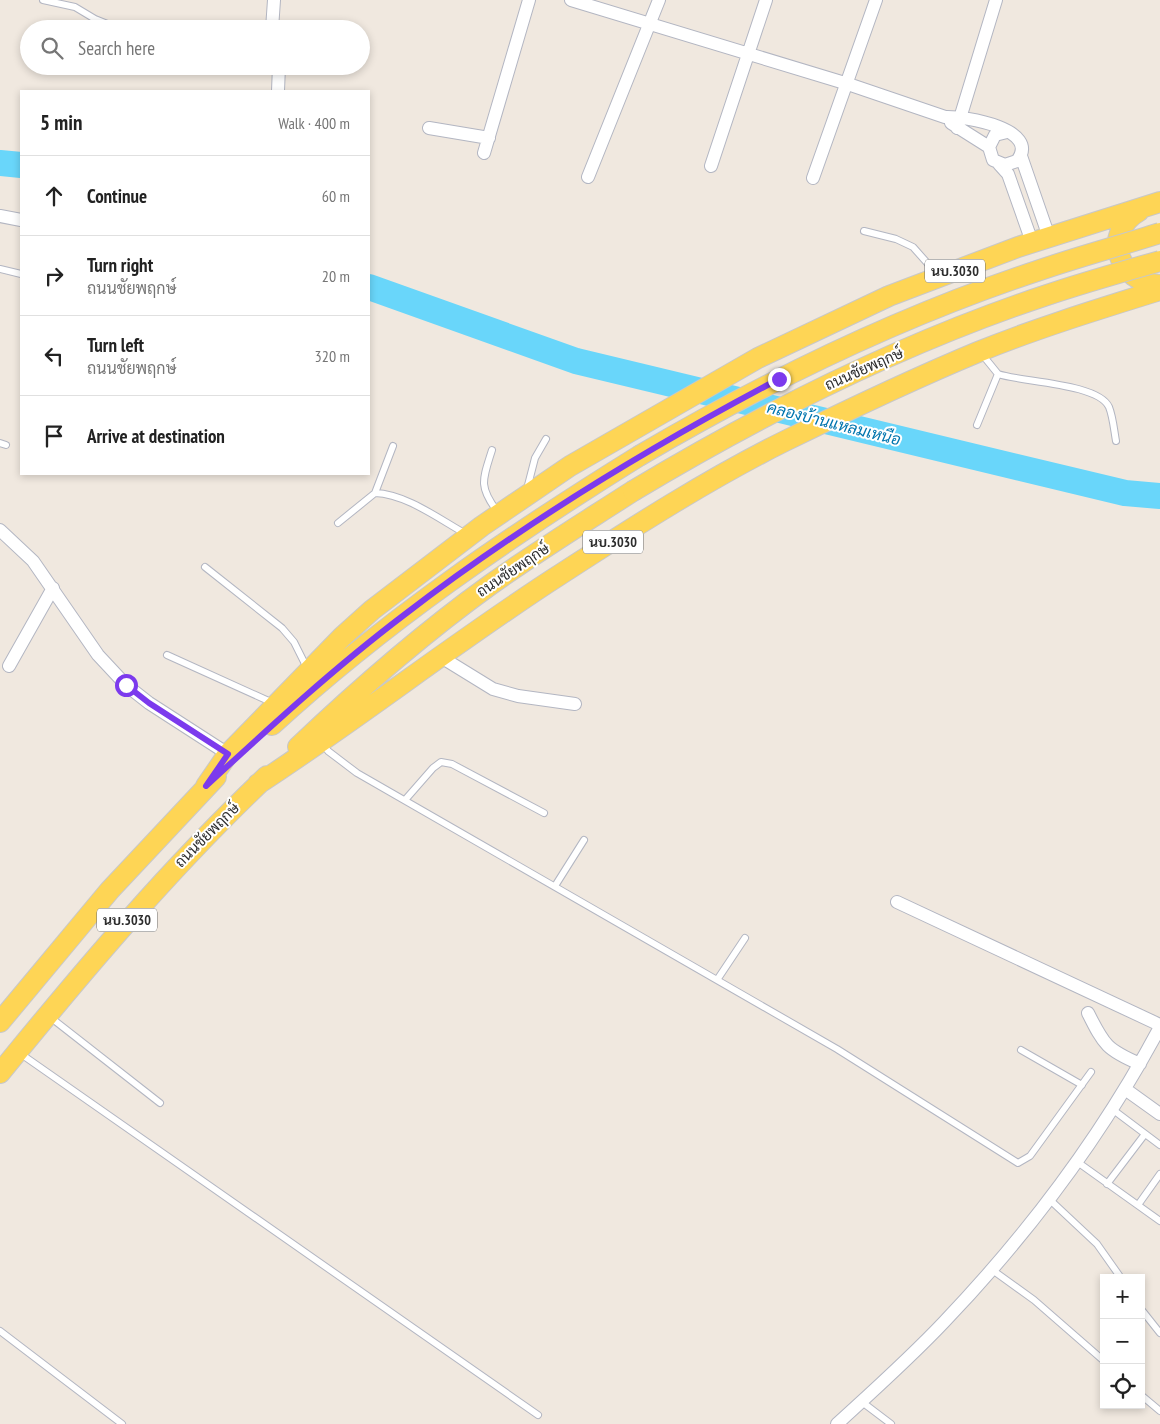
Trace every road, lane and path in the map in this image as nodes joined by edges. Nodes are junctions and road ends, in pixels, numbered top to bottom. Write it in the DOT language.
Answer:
graph roads {
  1 [pos="43,0"];
  2 [pos="274,0"];
  3 [pos="529,0"];
  4 [pos="571,0"];
  5 [pos="659,0"];
  6 [pos="766,0"];
  7 [pos="876,0"];
  8 [pos="996,0"];
  9 [pos="98,20"];
  10 [pos="273,20"];
  11 [pos="651,24"];
  12 [pos="748,54"];
  13 [pos="279,75"];
  14 [pos="848,84"];
  15 [pos="278,90"];
  16 [pos="959,122"];
  17 [pos="429,128"];
  18 [pos="1007,132"];
  19 [pos="488,138"];
  20 [pos="989,147"];
  21 [pos="484,153"];
  22 [pos="1021,156"];
  23 [pos="999,164"];
  24 [pos="711,166"];
  25 [pos="588,177"];
  26 [pos="813,178"];
  27 [pos="1155,203"];
  28 [pos="0,216"];
  29 [pos="20,220"];
  30 [pos="864,231"];
  31 [pos="1160,233"];
  32 [pos="1041,239"];
  33 [pos="1160,261"];
  34 [pos="0,268"];
  35 [pos="20,274"];
  36 [pos="939,277"];
  37 [pos="1160,285"];
  38 [pos="1160,290"];
  39 [pos="980,352"];
  40 [pos="998,374"];
  41 [pos="977,425"];
  42 [pos="546,439"];
  43 [pos="1116,441"];
  44 [pos="393,446"];
  45 [pos="492,450"];
  46 [pos="374,492"];
  47 [pos="525,497"];
  48 [pos="499,514"];
  49 [pos="338,523"];
  50 [pos="0,530"];
  51 [pos="469,536"];
  52 [pos="206,567"];
  53 [pos="52,588"];
  54 [pos="167,655"];
  55 [pos="439,658"];
  56 [pos="9,666"];
  57 [pos="308,671"];
  58 [pos="276,704"];
  59 [pos="575,704"];
  60 [pos="322,743"];
  61 [pos="228,754"];
  62 [pos="258,784"];
  63 [pos="206,786"];
  64 [pos="405,800"];
  65 [pos="544,814"];
  66 [pos="584,840"];
  67 [pos="555,886"];
  68 [pos="897,902"];
  69 [pos="745,938"];
  70 [pos="717,980"];
  71 [pos="1088,1013"];
  72 [pos="47,1014"];
  73 [pos="0,1022"];
  74 [pos="1160,1026"];
  75 [pos="1021,1050"];
  76 [pos="1140,1064"];
  77 [pos="6,1067"];
  78 [pos="1091,1072"];
  79 [pos="1082,1085"];
  80 [pos="1125,1088"];
  81 [pos="160,1103"];
  82 [pos="1112,1109"];
  83 [pos="1160,1114"];
  84 [pos="1145,1134"];
  85 [pos="1160,1145"];
  86 [pos="1076,1162"];
  87 [pos="1160,1174"];
  88 [pos="1107,1184"];
  89 [pos="1049,1199"];
  90 [pos="1138,1205"];
  91 [pos="1160,1221"];
  92 [pos="992,1269"];
  93 [pos="1117,1274"];
  94 [pos="1145,1314"];
  95 [pos="0,1331"];
  96 [pos="1160,1333"];
  97 [pos="1100,1358"];
  98 [pos="1145,1398"];
  99 [pos="862,1402"];
  100 [pos="1160,1411"];
  101 [pos="538,1415"];
  102 [pos="122,1424"];
  103 [pos="838,1424"];
  104 [pos="891,1424"];
  1 -- 9 [label="lane"];
  2 -- 10 [label="street"];
  3 -- 19 [label="street"];
  4 -- 11 [label="street"];
  5 -- 11 [label="street"];
  6 -- 12 [label="street"];
  7 -- 14 [label="street"];
  8 -- 16 [label="street"];
  11 -- 12 [label="street"];
  11 -- 25 [label="street"];
  12 -- 14 [label="street"];
  12 -- 24 [label="street"];
  13 -- 15 [label="street"];
  14 -- 16 [label="street"];
  14 -- 26 [label="street"];
  16 -- 18 [label="street"];
  16 -- 20 [label="street"];
  17 -- 19 [label="street"];
  18 -- 20 [label="street"];
  18 -- 22 [label="street"];
  19 -- 21 [label="street"];
  20 -- 23 [label="street"];
  22 -- 23 [label="street"];
  22 -- 32 [label="street"];
  23 -- 32 [label="street"];
  27 -- 32 [label="main road, ถนนชัยพฤกษ์ / นบ.3030"];
  27 -- 37 [label="main road"];
  28 -- 29 [label="street"];
  30 -- 36 [label="lane"];
  31 -- 63 [label="main road, ถนนชัยพฤกษ์ / นบ.3030, bridge"];
  32 -- 36 [label="main road, ถนนชัยพฤกษ์ / นบ.3030"];
  33 -- 62 [label="main road, ถนนชัยพฤกษ์ / นบ.3030, bridge"];
  34 -- 35 [label="lane"];
  36 -- 47 [label="main road, ถนนชัยพฤกษ์ / นบ.3030"];
  38 -- 39 [label="main road, ถนนชัยพฤกษ์ / นบ.3030"];
  39 -- 40 [label="lane"];
  39 -- 55 [label="main road, ถนนชัยพฤกษ์ / นบ.3030"];
  40 -- 41 [label="lane"];
  40 -- 43 [label="lane"];
  42 -- 47 [label="lane"];
  44 -- 46 [label="lane"];
  45 -- 48 [label="lane"];
  46 -- 49 [label="lane"];
  46 -- 51 [label="lane"];
  47 -- 48 [label="main road, ถนนชัยพฤกษ์ / นบ.3030"];
  48 -- 51 [label="main road, ถนนชัยพฤกษ์ / นบ.3030"];
  50 -- 53 [label="street"];
  51 -- 57 [label="main road, ถนนชัยพฤกษ์ / นบ.3030"];
  52 -- 57 [label="lane"];
  53 -- 56 [label="street"];
  53 -- 61 [label="street"];
  54 -- 58 [label="lane"];
  55 -- 59 [label="street"];
  55 -- 60 [label="main road, ถนนชัยพฤกษ์"];
  57 -- 58 [label="main road, ถนนชัยพฤกษ์ / นบ.3030"];
  58 -- 61 [label="main road, ถนนชัยพฤกษ์ / นบ.3030"];
  60 -- 62 [label="main road, ถนนชัยพฤกษ์"];
  60 -- 64 [label="lane"];
  61 -- 63 [label="main road, ถนนชัยพฤกษ์ / นบ.3030"];
  62 -- 72 [label="main road, ถนนชัยพฤกษ์ / นบ.3030"];
  63 -- 73 [label="main road, ถนนชัยพฤกษ์ / นบ.3030"];
  64 -- 65 [label="lane"];
  64 -- 67 [label="lane"];
  66 -- 67 [label="lane"];
  67 -- 70 [label="lane"];
  68 -- 74 [label="street"];
  69 -- 70 [label="lane"];
  70 -- 79 [label="lane"];
  71 -- 76 [label="street"];
  72 -- 77 [label="main road, ถนนชัยพฤกษ์ / นบ.3030"];
  72 -- 81 [label="lane"];
  74 -- 76 [label="street"];
  75 -- 79 [label="lane"];
  76 -- 80 [label="street"];
  77 -- 101 [label="lane"];
  78 -- 79 [label="lane"];
  80 -- 82 [label="street"];
  80 -- 83 [label="street"];
  82 -- 84 [label="lane"];
  82 -- 86 [label="street"];
  84 -- 85 [label="lane"];
  84 -- 88 [label="lane"];
  86 -- 88 [label="lane"];
  86 -- 89 [label="street"];
  87 -- 90 [label="lane"];
  88 -- 90 [label="lane"];
  89 -- 92 [label="street"];
  89 -- 93 [label="lane"];
  90 -- 91 [label="lane"];
  92 -- 97 [label="lane"];
  92 -- 99 [label="street"];
  94 -- 96 [label="lane"];
  95 -- 102 [label="lane"];
  98 -- 100 [label="lane"];
  99 -- 103 [label="street"];
  99 -- 104 [label="lane"];
}
